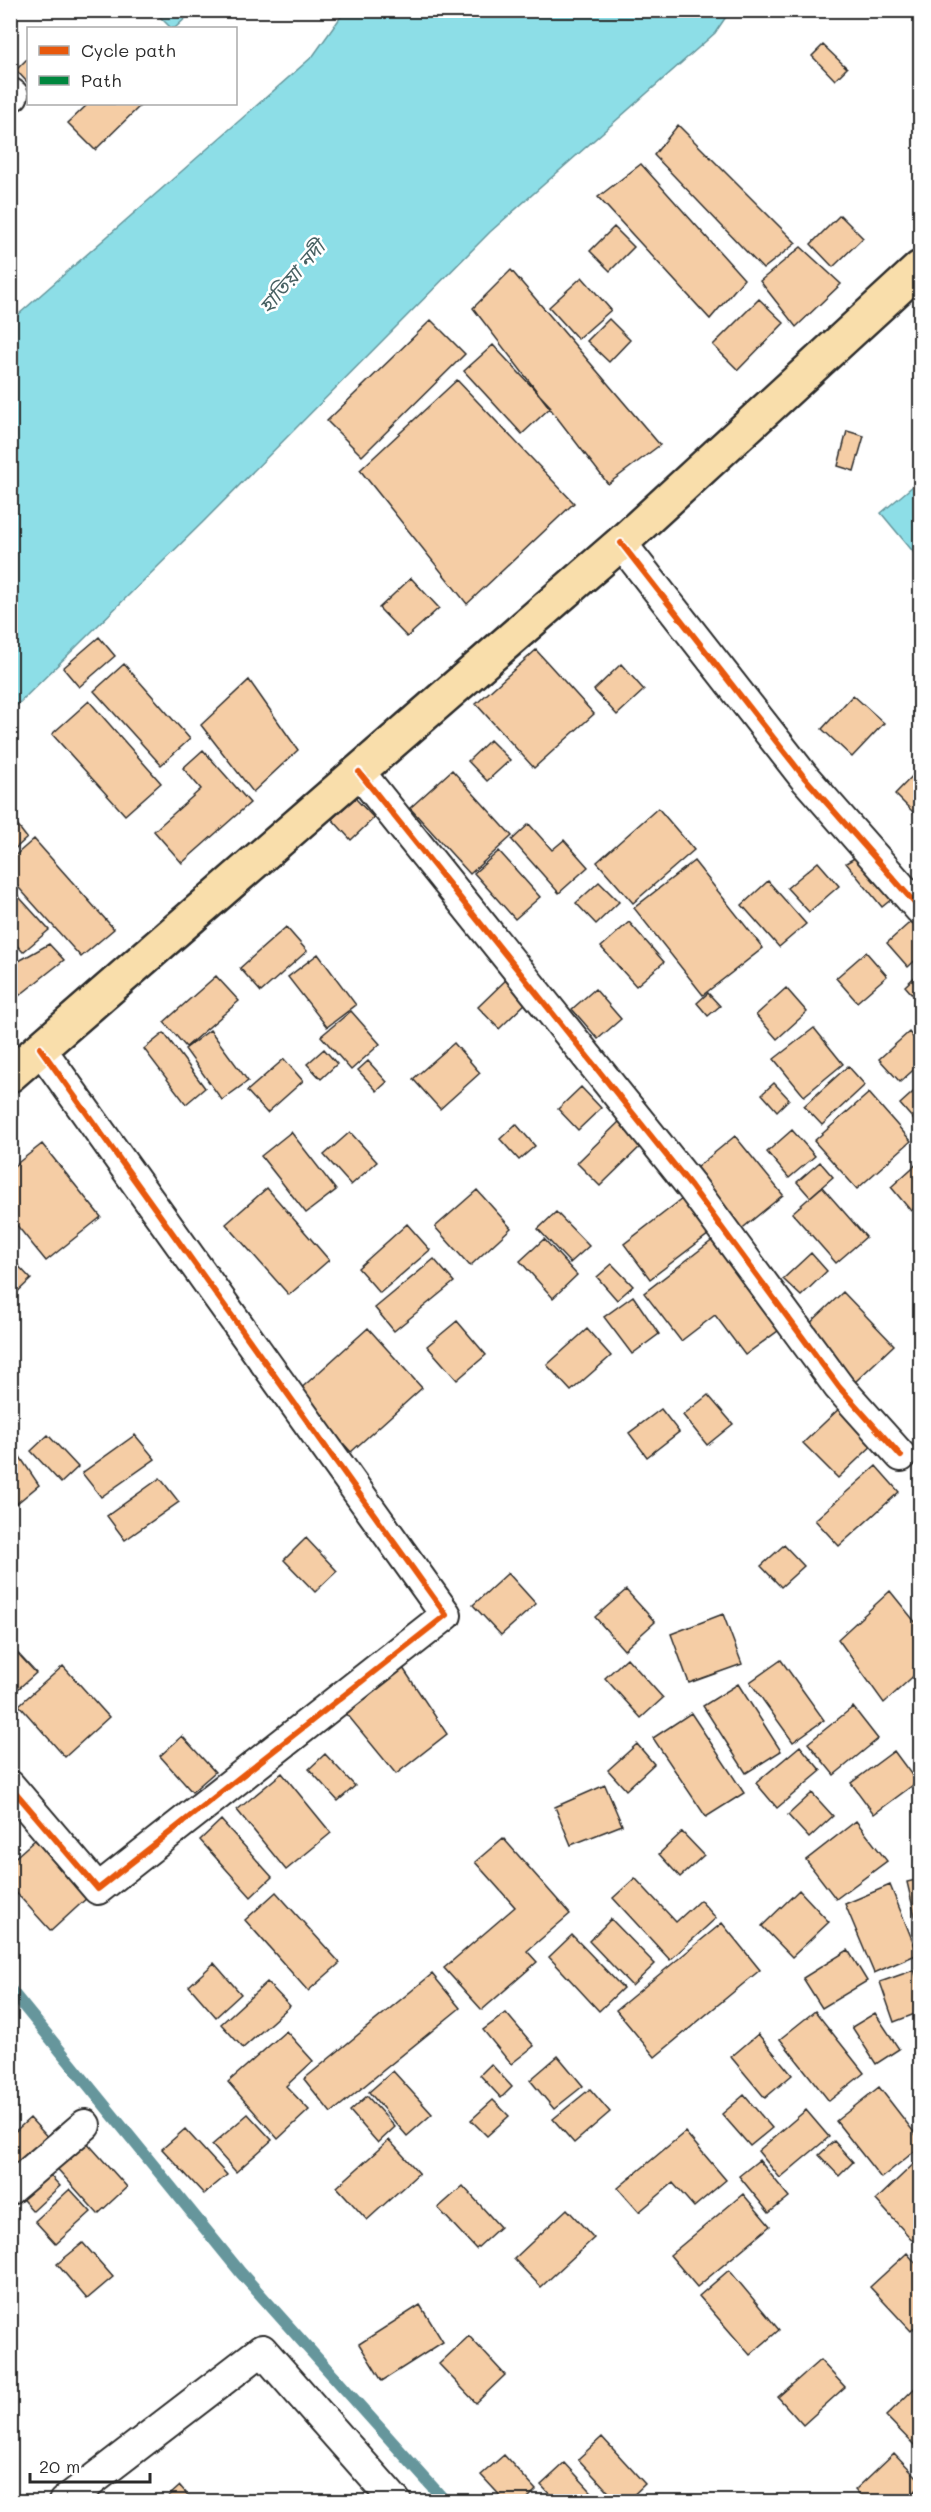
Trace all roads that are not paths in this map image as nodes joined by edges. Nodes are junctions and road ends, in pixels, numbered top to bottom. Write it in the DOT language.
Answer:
graph roads {
  1 [pos="921,268"];
  2 [pos="621,543"];
  3 [pos="359,772"];
  4 [pos="921,909"];
  5 [pos="40,1048"];
  6 [pos="10,1075"];
  7 [pos="901,1456"];
  8 [pos="10,1786"];
  9 [pos="86,2125"];
  10 [pos="10,2189"];
  11 [pos="64,2502"];
  12 [pos="396,2502"];
  1 -- 2 [label="main road"];
  2 -- 3 [label="main road"];
  2 -- 4 [label="street"];
  3 -- 5 [label="main road"];
  3 -- 7 [label="street"];
  5 -- 6 [label="main road"];
  5 -- 8 [label="street"];
  9 -- 10 [label="street"];
  11 -- 12 [label="street"];
}
